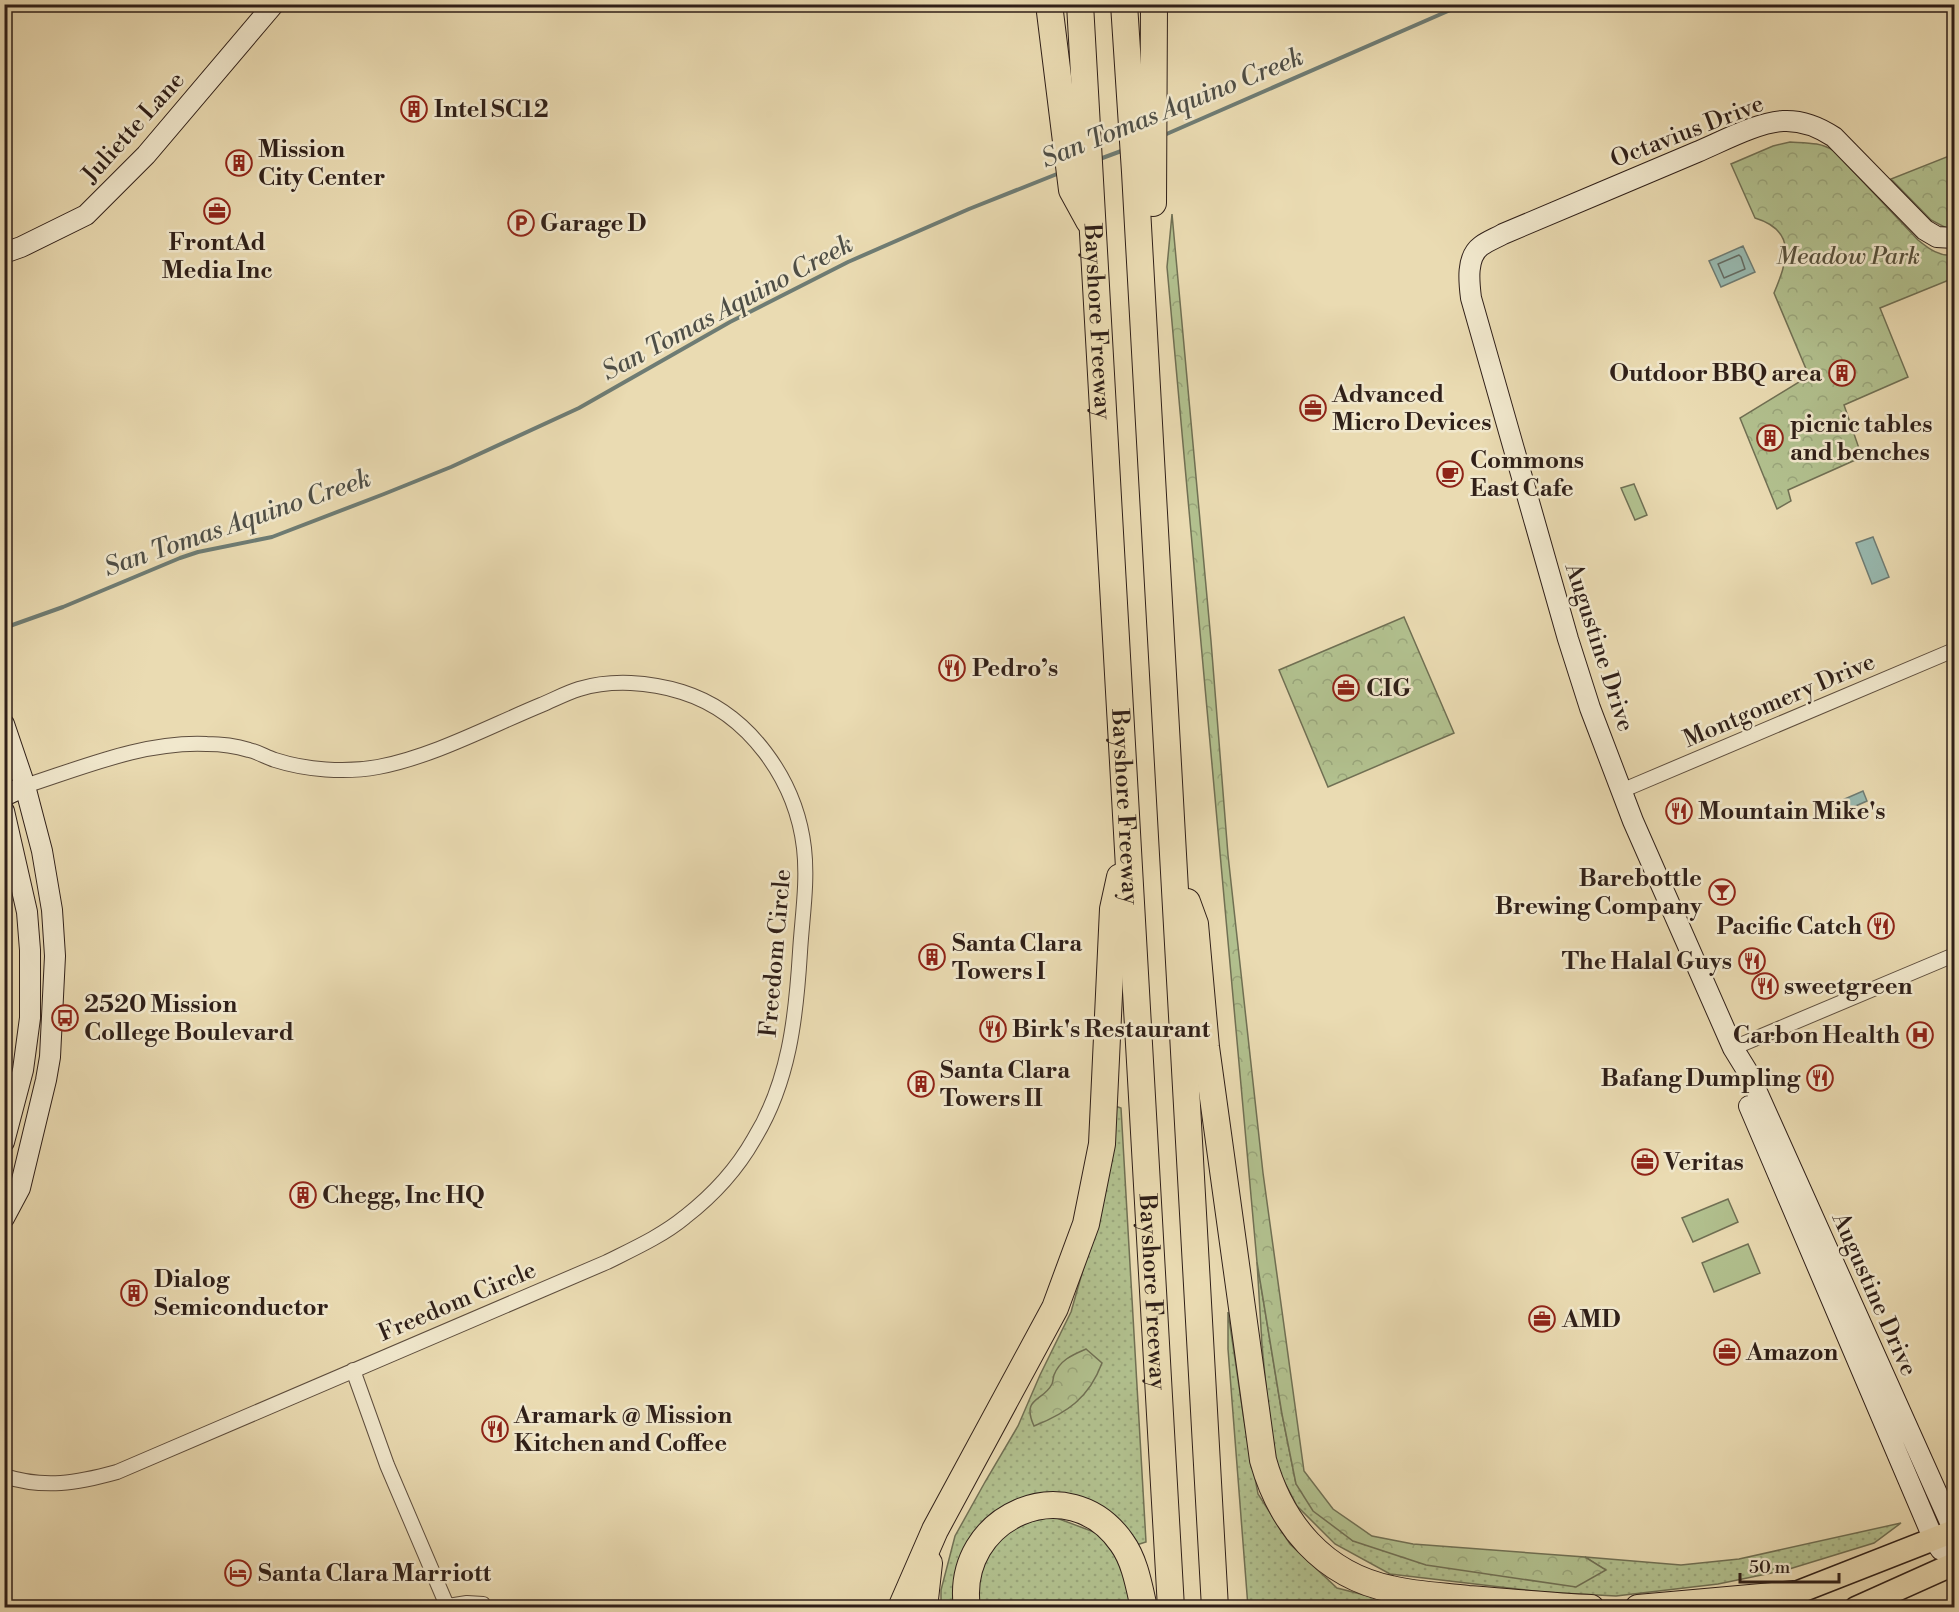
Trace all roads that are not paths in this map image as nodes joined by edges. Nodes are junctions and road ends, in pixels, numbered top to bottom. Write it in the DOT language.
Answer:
graph roads {
  1 [pos="274,4"];
  2 [pos="1049,4"];
  3 [pos="1080,4"];
  4 [pos="1124,4"];
  5 [pos="1154,4"];
  6 [pos="1142,110"];
  7 [pos="1075,126"];
  8 [pos="1954,238"];
  9 [pos="1479,248"];
  10 [pos="4,253"];
  11 [pos="1954,650"];
  12 [pos="4,724"];
  13 [pos="25,786"];
  14 [pos="1621,791"];
  15 [pos="4,796"];
  16 [pos="4,811"];
  17 [pos="1127,846"];
  18 [pos="1174,862"];
  19 [pos="1954,955"];
  20 [pos="1733,1048"];
  21 [pos="4,1142"];
  22 [pos="4,1218"];
  23 [pos="1199,1312"];
  24 [pos="353,1370"];
  25 [pos="4,1476"];
  26 [pos="935,1530"];
  27 [pos="1948,1534"];
  28 [pos="1954,1566"];
  29 [pos="1794,1594"];
  30 [pos="448,1607"];
  31 [pos="485,1608"];
  32 [pos="901,1608"];
  33 [pos="924,1608"];
  34 [pos="967,1608"];
  35 [pos="1144,1608"];
  36 [pos="1171,1608"];
  37 [pos="1215,1608"];
  38 [pos="1232,1608"];
  39 [pos="1591,1608"];
  40 [pos="1638,1608"];
  41 [pos="1754,1608"];
  42 [pos="1856,1608"];
  1 -- 10 [label="street, Juliette Lane"];
  2 -- 7 [label="highway"];
  3 -- 7 [label="highway, Bayshore Freeway"];
  4 -- 6 [label="highway, Bayshore Freeway"];
  5 -- 6 [label="highway"];
  6 -- 18 [label="highway, Bayshore Freeway"];
  7 -- 17 [label="highway, Bayshore Freeway"];
  8 -- 9 [label="street, Octavius Drive"];
  9 -- 14 [label="street, Augustine Drive"];
  11 -- 14 [label="street, Montgomery Drive"];
  12 -- 13 [label="street"];
  13 -- 15 [label="street"];
  13 -- 22 [label="street"];
  13 -- 24 [label="street, Freedom Circle"];
  14 -- 20 [label="street, Augustine Drive"];
  16 -- 21 [label="street"];
  17 -- 26 [label="highway"];
  17 -- 36 [label="highway, Bayshore Freeway"];
  18 -- 23 [label="highway, Bayshore Freeway"];
  18 -- 39 [label="highway"];
  19 -- 20 [label="street"];
  20 -- 27 [label="street, Augustine Drive"];
  23 -- 37 [label="highway, Bayshore Freeway"];
  23 -- 38 [label="highway"];
  24 -- 25 [label="street, Freedom Circle"];
  24 -- 30 [label="street"];
  26 -- 32 [label="highway"];
  26 -- 33 [label="highway"];
  27 -- 28 [label="street, Augustine Drive"];
  27 -- 29 [label="main road"];
  28 -- 42 [label="main road"];
  29 -- 40 [label="highway"];
  29 -- 41 [label="main road"];
  30 -- 31 [label="street"];
  34 -- 35 [label="highway"];
}
